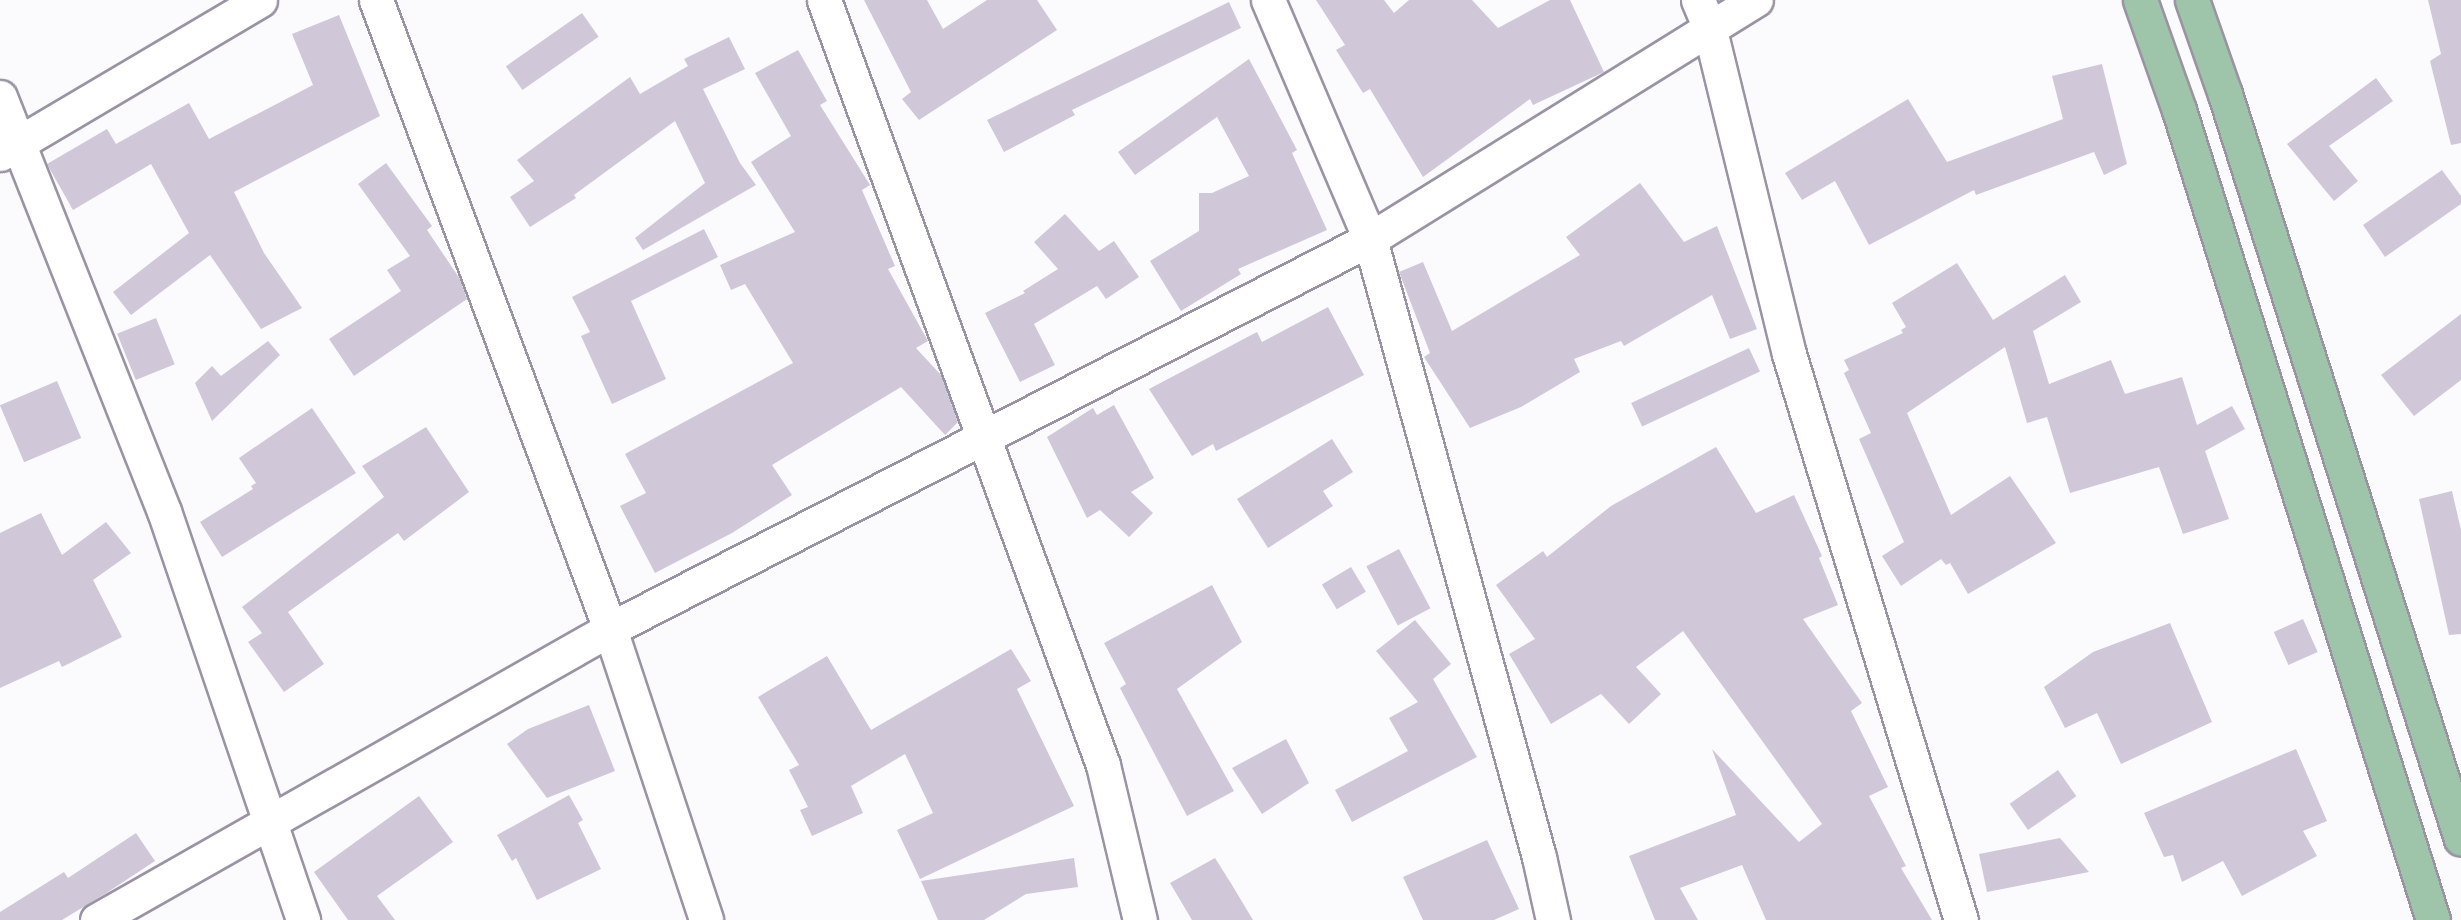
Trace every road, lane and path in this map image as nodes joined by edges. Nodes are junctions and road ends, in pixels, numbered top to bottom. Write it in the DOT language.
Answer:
graph roads {
  1 [pos="260,0"];
  2 [pos="376,0"];
  3 [pos="824,0"];
  4 [pos="1268,0"];
  5 [pos="1756,0"];
  6 [pos="2140,0"];
  7 [pos="2192,0"];
  8 [pos="1704,13"];
  9 [pos="0,98"];
  10 [pos="9,149"];
  11 [pos="1370,239"];
  12 [pos="981,437"];
  13 [pos="610,629"];
  14 [pos="270,822"];
  15 [pos="2461,839"];
  16 [pos="97,920"];
  17 [pos="303,920"];
  18 [pos="706,920"];
  19 [pos="1140,920"];
  20 [pos="1552,920"];
  21 [pos="1961,920"];
  22 [pos="2433,920"];
  1 -- 10 [label="street"];
  2 -- 13 [label="street"];
  3 -- 12 [label="street"];
  4 -- 11 [label="street"];
  5 -- 8 [label="street"];
  6 -- 22 [label="main road"];
  7 -- 15 [label="main road"];
  8 -- 11 [label="street"];
  8 -- 21 [label="street"];
  9 -- 10 [label="street"];
  10 -- 14 [label="street"];
  11 -- 12 [label="street"];
  11 -- 20 [label="street"];
  12 -- 13 [label="street"];
  12 -- 19 [label="street"];
  13 -- 14 [label="street"];
  13 -- 18 [label="street"];
  14 -- 16 [label="street"];
  14 -- 17 [label="street"];
}
